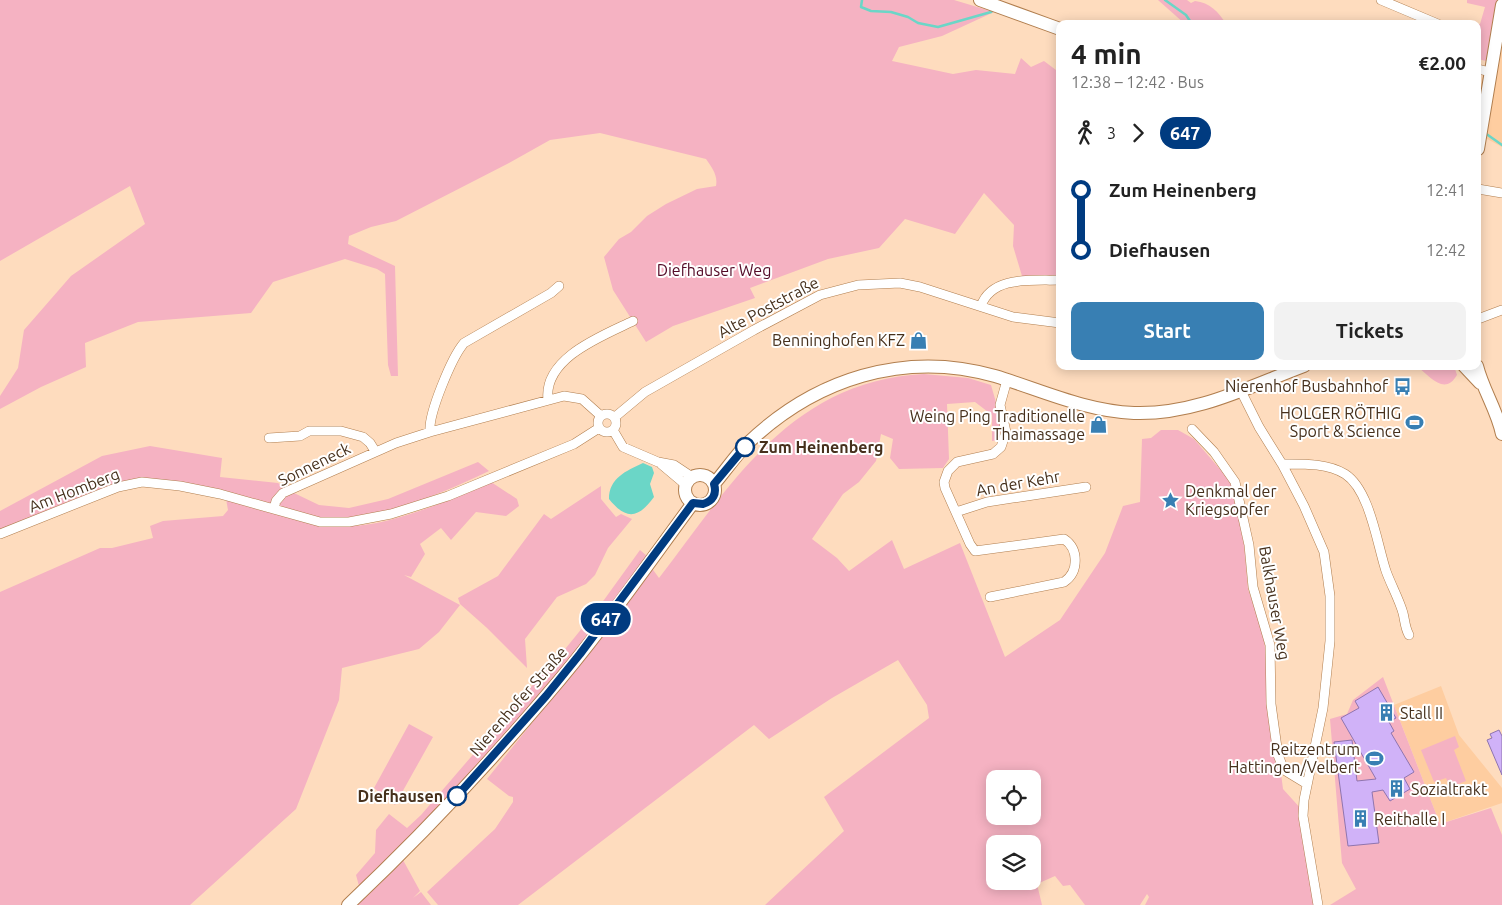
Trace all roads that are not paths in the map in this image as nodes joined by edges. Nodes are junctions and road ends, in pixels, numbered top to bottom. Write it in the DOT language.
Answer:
graph roads {
  1 [pos="1380,0"];
  2 [pos="990,3"];
  3 [pos="1502,5"];
  4 [pos="1428,20"];
  5 [pos="1056,28"];
  6 [pos="1484,70"];
  7 [pos="1481,110"];
  8 [pos="1481,190"];
  9 [pos="1502,193"];
  10 [pos="1056,280"];
  11 [pos="558,286"];
  12 [pos="980,306"];
  13 [pos="1502,310"];
  14 [pos="1481,319"];
  15 [pos="633,321"];
  16 [pos="1056,322"];
  17 [pos="1293,370"];
  18 [pos="1468,370"];
  19 [pos="1478,370"];
  20 [pos="1007,380"];
  21 [pos="1482,385"];
  22 [pos="1241,392"];
  23 [pos="548,400"];
  24 [pos="601,416"];
  25 [pos="615,417"];
  26 [pos="599,428"];
  27 [pos="1192,428"];
  28 [pos="1501,428"];
  29 [pos="613,430"];
  30 [pos="430,432"];
  31 [pos="269,438"];
  32 [pos="375,451"];
  33 [pos="1282,464"];
  34 [pos="699,480"];
  35 [pos="1086,487"];
  36 [pos="693,503"];
  37 [pos="274,509"];
  38 [pos="956,512"];
  39 [pos="0,534"];
  40 [pos="990,597"];
  41 [pos="1409,635"];
  42 [pos="1307,784"];
  43 [pos="348,905"];
  44 [pos="1318,905"];
  1 -- 4 [label="street"];
  2 -- 5 [label="main road"];
  3 -- 6 [label="main road"];
  6 -- 7 [label="main road"];
  8 -- 9 [label="street"];
  10 -- 12 [label="street"];
  11 -- 30 [label="street"];
  12 -- 16 [label="street, Alte Poststraße"];
  12 -- 25 [label="street, Alte Poststraße"];
  13 -- 14 [label="street"];
  15 -- 23 [label="street"];
  17 -- 22 [label="main road"];
  18 -- 21 [label="main road"];
  19 -- 21 [label="main road"];
  20 -- 22 [label="main road"];
  20 -- 34 [label="main road"];
  20 -- 38 [label="street, An der Kehr"];
  21 -- 28 [label="main road"];
  22 -- 33 [label="street"];
  23 -- 24 [label="street"];
  23 -- 30 [label="street"];
  24 -- 25 [label="street"];
  24 -- 26 [label="street"];
  25 -- 29 [label="street"];
  26 -- 29 [label="street"];
  26 -- 37 [label="street"];
  27 -- 42 [label="street, Balkhauser Weg"];
  29 -- 34 [label="street"];
  30 -- 32 [label="street, Sonneneck"];
  31 -- 32 [label="street, Sonneneck"];
  32 -- 37 [label="street, Sonneneck"];
  33 -- 41 [label="street"];
  33 -- 42 [label="street"];
  34 -- 36 [label="main road"];
  34 -- 36 [label="main road"];
  35 -- 38 [label="street, An der Kehr"];
  36 -- 43 [label="main road, Nierenhofer Straße"];
  37 -- 39 [label="street, Am Homberg"];
  38 -- 40 [label="street, An der Kehr"];
  42 -- 44 [label="street"];
}
